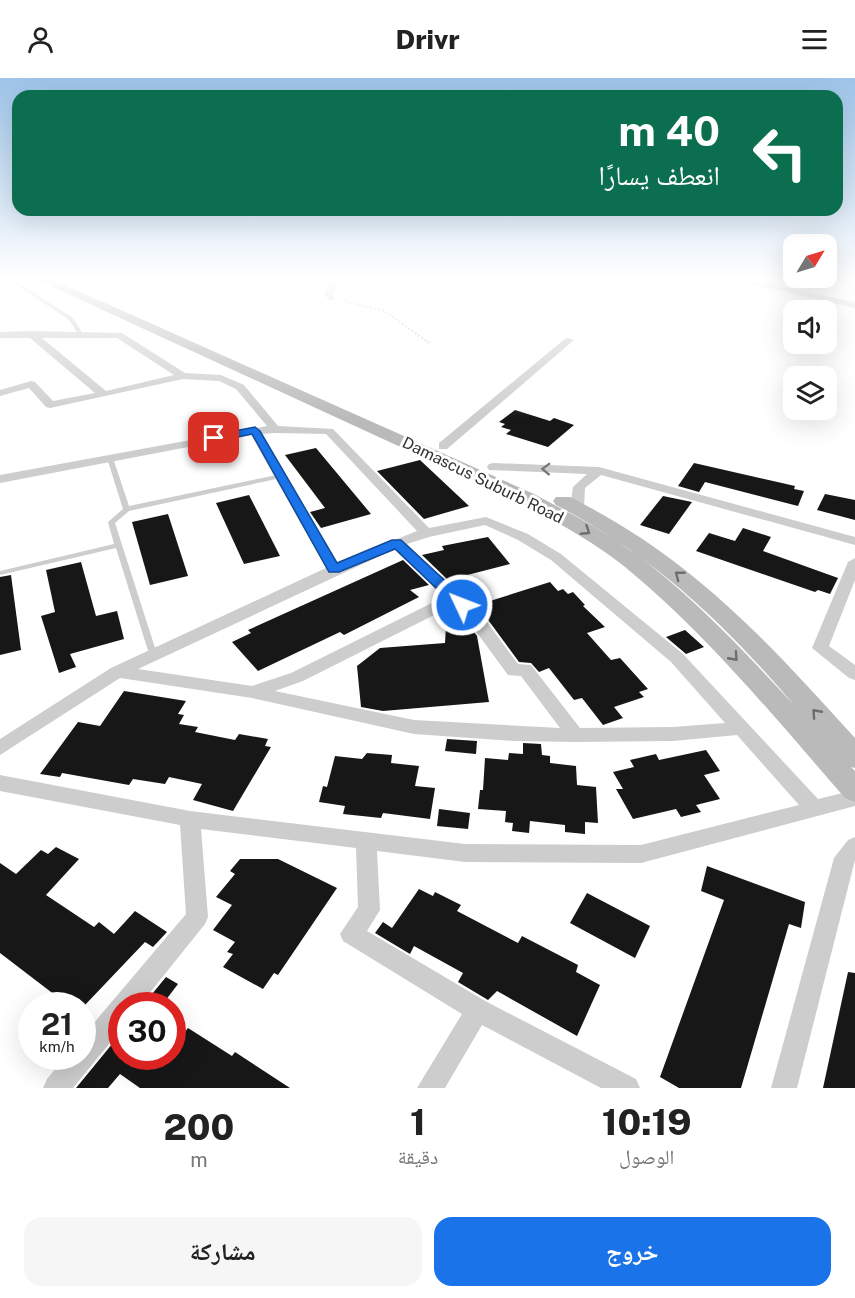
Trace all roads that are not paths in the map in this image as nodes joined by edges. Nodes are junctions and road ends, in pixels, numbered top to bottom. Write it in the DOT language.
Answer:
graph roads {
  1 [pos="74,324"];
  2 [pos="142,324"];
  3 [pos="166,324"];
  4 [pos="31,334"];
  5 [pos="81,334"];
  6 [pos="0,335"];
  7 [pos="570,340"];
  8 [pos="183,376"];
  9 [pos="0,393"];
  10 [pos="104,395"];
  11 [pos="275,429"];
  12 [pos="255,431"];
  13 [pos="443,446"];
  14 [pos="110,458"];
  15 [pos="493,467"];
  16 [pos="599,471"];
  17 [pos="280,476"];
  18 [pos="0,479"];
  19 [pos="577,508"];
  20 [pos="127,509"];
  21 [pos="426,533"];
  22 [pos="855,541"];
  23 [pos="397,543"];
  24 [pos="118,545"];
  25 [pos="334,570"];
  26 [pos="854,570"];
  27 [pos="0,573"];
  28 [pos="455,598"];
  29 [pos="153,654"];
  30 [pos="117,672"];
  31 [pos="855,674"];
  32 [pos="252,692"];
  33 [pos="741,728"];
  34 [pos="575,735"];
  35 [pos="0,748"];
  36 [pos="855,757"];
  37 [pos="0,783"];
  38 [pos="855,790"];
  39 [pos="855,798"];
  40 [pos="814,809"];
  41 [pos="190,819"];
  42 [pos="366,841"];
  43 [pos="855,846"];
  44 [pos="135,992"];
  45 [pos="478,1010"];
  46 [pos="108,1026"];
  47 [pos="57,1088"];
  48 [pos="430,1088"];
  49 [pos="627,1088"];
  50 [pos="784,1088"];
  1 -- 5 [label="lane"];
  2 -- 38 [label="main road, Damascus Suburb Road, one-way"];
  3 -- 13 [label="main road, Damascus Suburb Road"];
  4 -- 5 [label="street"];
  4 -- 6 [label="street"];
  4 -- 10 [label="street"];
  5 -- 8 [label="street"];
  7 -- 13 [label="street"];
  8 -- 10 [label="street"];
  8 -- 11 [label="street"];
  9 -- 10 [label="street"];
  11 -- 12 [label="street"];
  11 -- 21 [label="street"];
  12 -- 14 [label="street"];
  12 -- 17 [label="street"];
  13 -- 15 [label="main road, Damascus Suburb Road"];
  14 -- 18 [label="street"];
  14 -- 20 [label="lane"];
  16 -- 15 [label="street, one-way"];
  15 -- 19 [label="main road, Damascus Suburb Road"];
  16 -- 19 [label="street"];
  16 -- 22 [label="street"];
  17 -- 20 [label="lane"];
  17 -- 25 [label="street"];
  36 -- 19 [label="main road, Damascus Suburb Road, one-way"];
  20 -- 24 [label="lane"];
  21 -- 23 [label="street"];
  21 -- 33 [label="street"];
  23 -- 25 [label="street"];
  23 -- 28 [label="street"];
  24 -- 27 [label="lane"];
  24 -- 29 [label="lane"];
  25 -- 29 [label="street"];
  26 -- 31 [label="street"];
  28 -- 32 [label="street"];
  28 -- 34 [label="street"];
  29 -- 30 [label="street"];
  30 -- 32 [label="street"];
  30 -- 35 [label="street"];
  32 -- 34 [label="street"];
  33 -- 34 [label="street"];
  33 -- 40 [label="street"];
  37 -- 41 [label="street"];
  39 -- 40 [label="street"];
  40 -- 42 [label="street"];
  41 -- 42 [label="street"];
  41 -- 44 [label="street"];
  42 -- 45 [label="street"];
  43 -- 50 [label="street"];
  45 -- 48 [label="street"];
  45 -- 49 [label="street"];
  46 -- 47 [label="street"];
}
